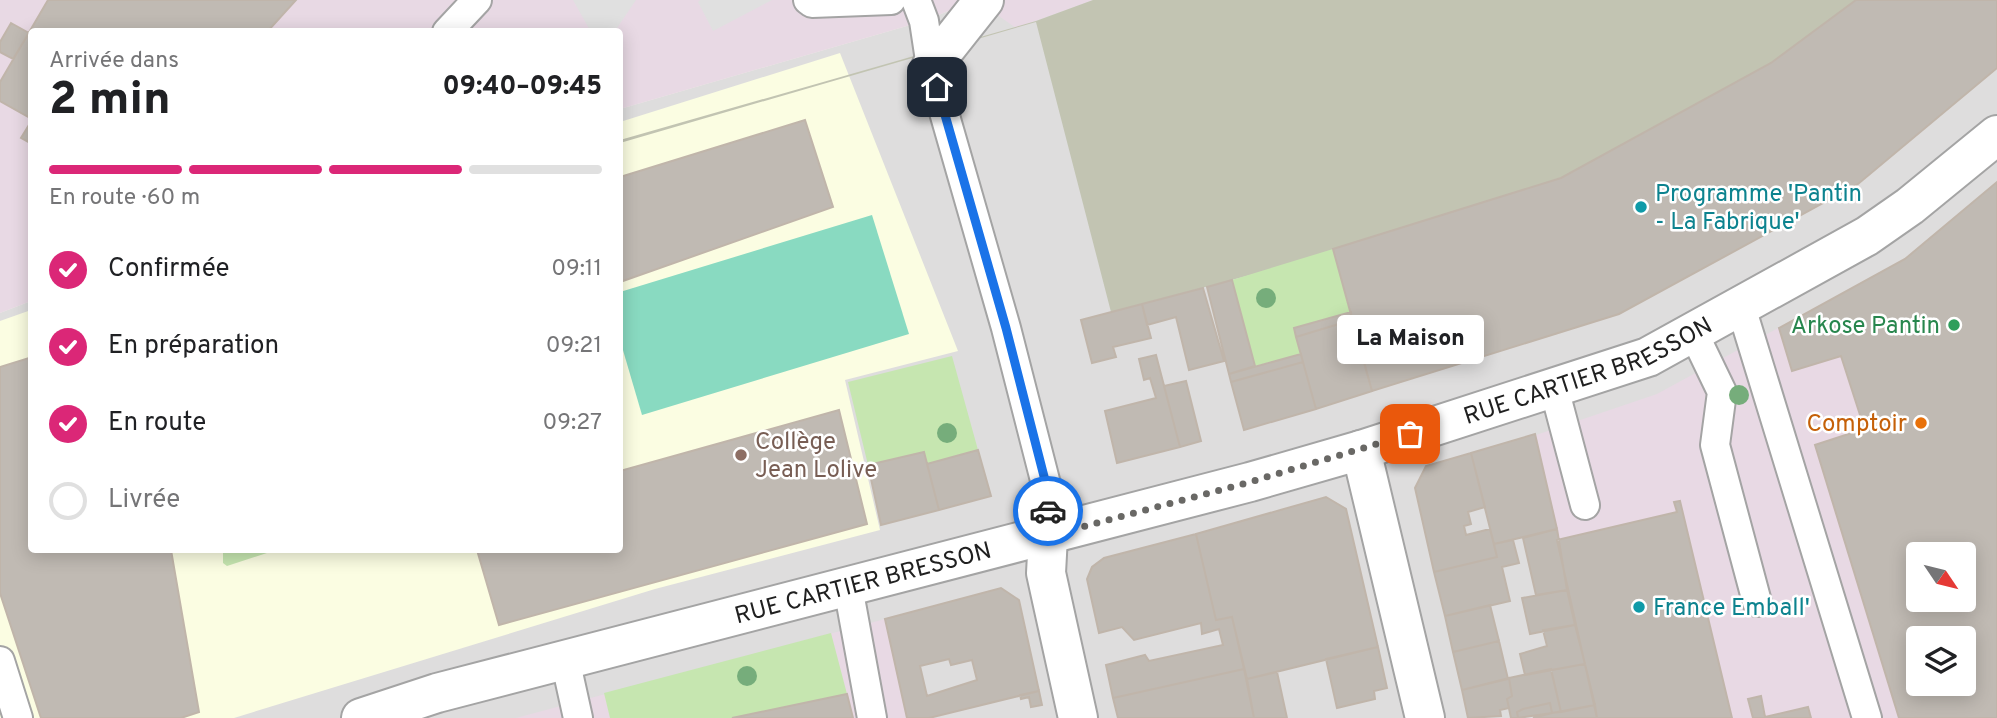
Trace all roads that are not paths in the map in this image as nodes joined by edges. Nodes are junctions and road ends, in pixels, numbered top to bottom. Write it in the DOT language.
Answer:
graph roads {
  1 [pos="477,0"];
  2 [pos="808,0"];
  3 [pos="891,0"];
  4 [pos="916,0"];
  5 [pos="984,0"];
  6 [pos="451,28"];
  7 [pos="931,67"];
  8 [pos="1997,135"];
  9 [pos="1741,307"];
  10 [pos="1694,334"];
  11 [pos="1554,388"];
  12 [pos="1361,450"];
  13 [pos="1585,505"];
  14 [pos="1048,536"];
  15 [pos="848,587"];
  16 [pos="1757,602"];
  17 [pos="565,660"];
  18 [pos="0,661"];
  19 [pos="18,718"];
  20 [pos="361,718"];
  21 [pos="578,718"];
  22 [pos="872,718"];
  23 [pos="1078,718"];
  24 [pos="1425,718"];
  25 [pos="1867,718"];
  1 -- 6 [label="lane"];
  2 -- 3 [label="lane"];
  4 -- 7 [label="lane"];
  5 -- 7 [label="street"];
  7 -- 14 [label="lane"];
  8 -- 9 [label="street, RUE CARTIER BRESSON"];
  9 -- 10 [label="street, RUE CARTIER BRESSON"];
  9 -- 25 [label="lane"];
  10 -- 11 [label="street, RUE CARTIER BRESSON"];
  10 -- 16 [label="lane"];
  11 -- 12 [label="street, RUE CARTIER BRESSON"];
  11 -- 13 [label="lane"];
  12 -- 14 [label="street, RUE CARTIER BRESSON"];
  12 -- 24 [label="street"];
  14 -- 15 [label="street, RUE CARTIER BRESSON"];
  14 -- 23 [label="street"];
  15 -- 17 [label="street, RUE CARTIER BRESSON"];
  15 -- 22 [label="lane"];
  17 -- 20 [label="street, RUE CARTIER BRESSON"];
  17 -- 21 [label="lane"];
  18 -- 19 [label="lane"];
}
